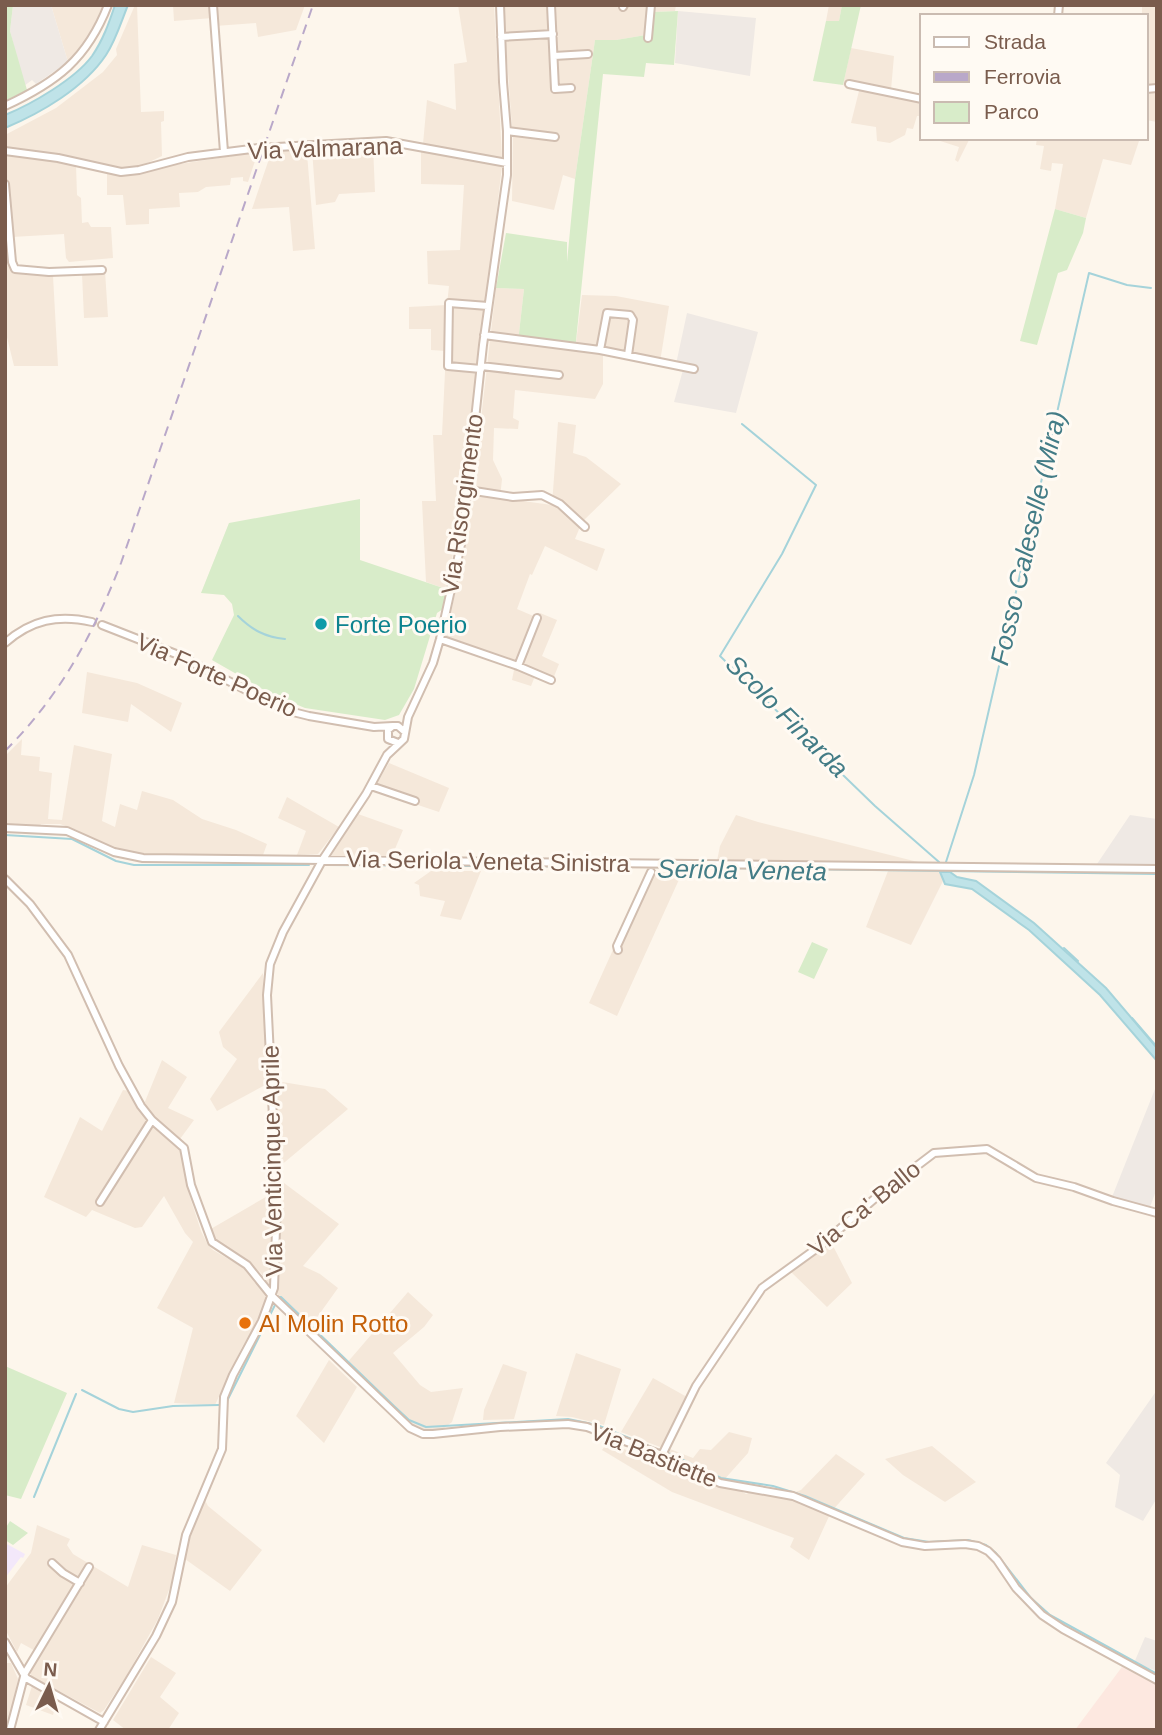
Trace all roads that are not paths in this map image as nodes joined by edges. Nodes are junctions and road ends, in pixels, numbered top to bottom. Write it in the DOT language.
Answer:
graph roads {
  1 [pos="108,5"];
  2 [pos="213,5"];
  3 [pos="500,5"];
  4 [pos="551,5"];
  5 [pos="651,5"];
  6 [pos="553,34"];
  7 [pos="501,37"];
  8 [pos="648,38"];
  9 [pos="587,54"];
  10 [pos="554,57"];
  11 [pos="849,84"];
  12 [pos="571,88"];
  13 [pos="920,99"];
  14 [pos="5,106"];
  15 [pos="507,131"];
  16 [pos="555,137"];
  17 [pos="5,151"];
  18 [pos="224,152"];
  19 [pos="508,163"];
  20 [pos="5,184"];
  21 [pos="102,270"];
  22 [pos="488,306"];
  23 [pos="484,335"];
  24 [pos="600,351"];
  25 [pos="628,355"];
  26 [pos="481,367"];
  27 [pos="694,369"];
  28 [pos="559,375"];
  29 [pos="468,490"];
  30 [pos="585,527"];
  31 [pos="537,618"];
  32 [pos="92,622"];
  33 [pos="102,625"];
  34 [pos="440,639"];
  35 [pos="5,643"];
  36 [pos="518,666"];
  37 [pos="551,680"];
  38 [pos="408,717"];
  39 [pos="394,726"];
  40 [pos="374,727"];
  41 [pos="405,732"];
  42 [pos="388,738"];
  43 [pos="398,743"];
  44 [pos="387,755"];
  45 [pos="370,786"];
  46 [pos="415,801"];
  47 [pos="5,828"];
  48 [pos="323,859"];
  49 [pos="1157,869"];
  50 [pos="651,872"];
  51 [pos="5,879"];
  52 [pos="618,950"];
  53 [pos="152,1120"];
  54 [pos="100,1202"];
  55 [pos="1157,1213"];
  56 [pos="272,1296"];
  57 [pos="662,1455"];
  58 [pos="52,1563"];
  59 [pos="89,1567"];
  60 [pos="80,1583"];
  61 [pos="5,1642"];
  62 [pos="13,1657"];
  63 [pos="5,1661"];
  64 [pos="24,1677"];
  65 [pos="1157,1679"];
  66 [pos="104,1722"];
  67 [pos="10,1730"];
  68 [pos="99,1730"];
  1 -- 14 [label="street"];
  2 -- 18 [label="street, Via Valmarana"];
  3 -- 7 [label="street, Via Risorgimento"];
  4 -- 6 [label="street"];
  5 -- 8 [label="street"];
  6 -- 7 [label="street"];
  6 -- 10 [label="street"];
  7 -- 15 [label="street, Via Risorgimento"];
  9 -- 10 [label="street"];
  10 -- 12 [label="street"];
  11 -- 13 [label="street"];
  15 -- 16 [label="street"];
  15 -- 19 [label="street, Via Risorgimento"];
  17 -- 18 [label="street, Via Valmarana"];
  18 -- 19 [label="street, Via Valmarana"];
  19 -- 22 [label="street, Via Risorgimento"];
  20 -- 21 [label="street"];
  22 -- 23 [label="street, Via Risorgimento"];
  22 -- 26 [label="street"];
  23 -- 24 [label="street"];
  23 -- 26 [label="street, Via Risorgimento"];
  24 -- 25 [label="street"];
  24 -- 25 [label="street"];
  25 -- 27 [label="street"];
  26 -- 28 [label="street"];
  26 -- 29 [label="street, Via Risorgimento"];
  29 -- 30 [label="street"];
  29 -- 34 [label="street, Via Risorgimento"];
  31 -- 36 [label="street"];
  32 -- 35 [label="street"];
  33 -- 40 [label="street, Via Forte Poerio"];
  34 -- 36 [label="street"];
  34 -- 38 [label="street, Via Risorgimento"];
  36 -- 37 [label="street"];
  38 -- 39 [label="street, Via Risorgimento"];
  38 -- 41 [label="street, Via Risorgimento"];
  39 -- 40 [label="street"];
  39 -- 41 [label="street"];
  39 -- 42 [label="street, Via Risorgimento"];
  40 -- 42 [label="street"];
  41 -- 43 [label="street, Via Risorgimento"];
  42 -- 43 [label="street"];
  42 -- 44 [label="street, Via Risorgimento"];
  43 -- 44 [label="street, Via Risorgimento"];
  44 -- 45 [label="street, Via Risorgimento"];
  45 -- 46 [label="street"];
  45 -- 48 [label="street, Via Risorgimento"];
  47 -- 48 [label="street, Via Seriola Veneta Sinistra"];
  48 -- 49 [label="street, Via Seriola Veneta Sinistra"];
  48 -- 56 [label="street, Via Venticinque Aprile"];
  50 -- 52 [label="street"];
  51 -- 53 [label="street, Via Bastiette"];
  53 -- 54 [label="street"];
  53 -- 56 [label="street, Via Bastiette"];
  55 -- 57 [label="street, Via Ca' Ballo"];
  56 -- 57 [label="street, Via Bastiette"];
  56 -- 66 [label="street, Via Venticinque Aprile"];
  57 -- 65 [label="street, Via Bastiette"];
  58 -- 60 [label="street"];
  59 -- 60 [label="street"];
  60 -- 64 [label="street"];
  61 -- 62 [label="street"];
  62 -- 63 [label="street"];
  62 -- 64 [label="street"];
  64 -- 66 [label="street"];
  64 -- 67 [label="street"];
  66 -- 68 [label="street, Via Venticinque Aprile"];
}
